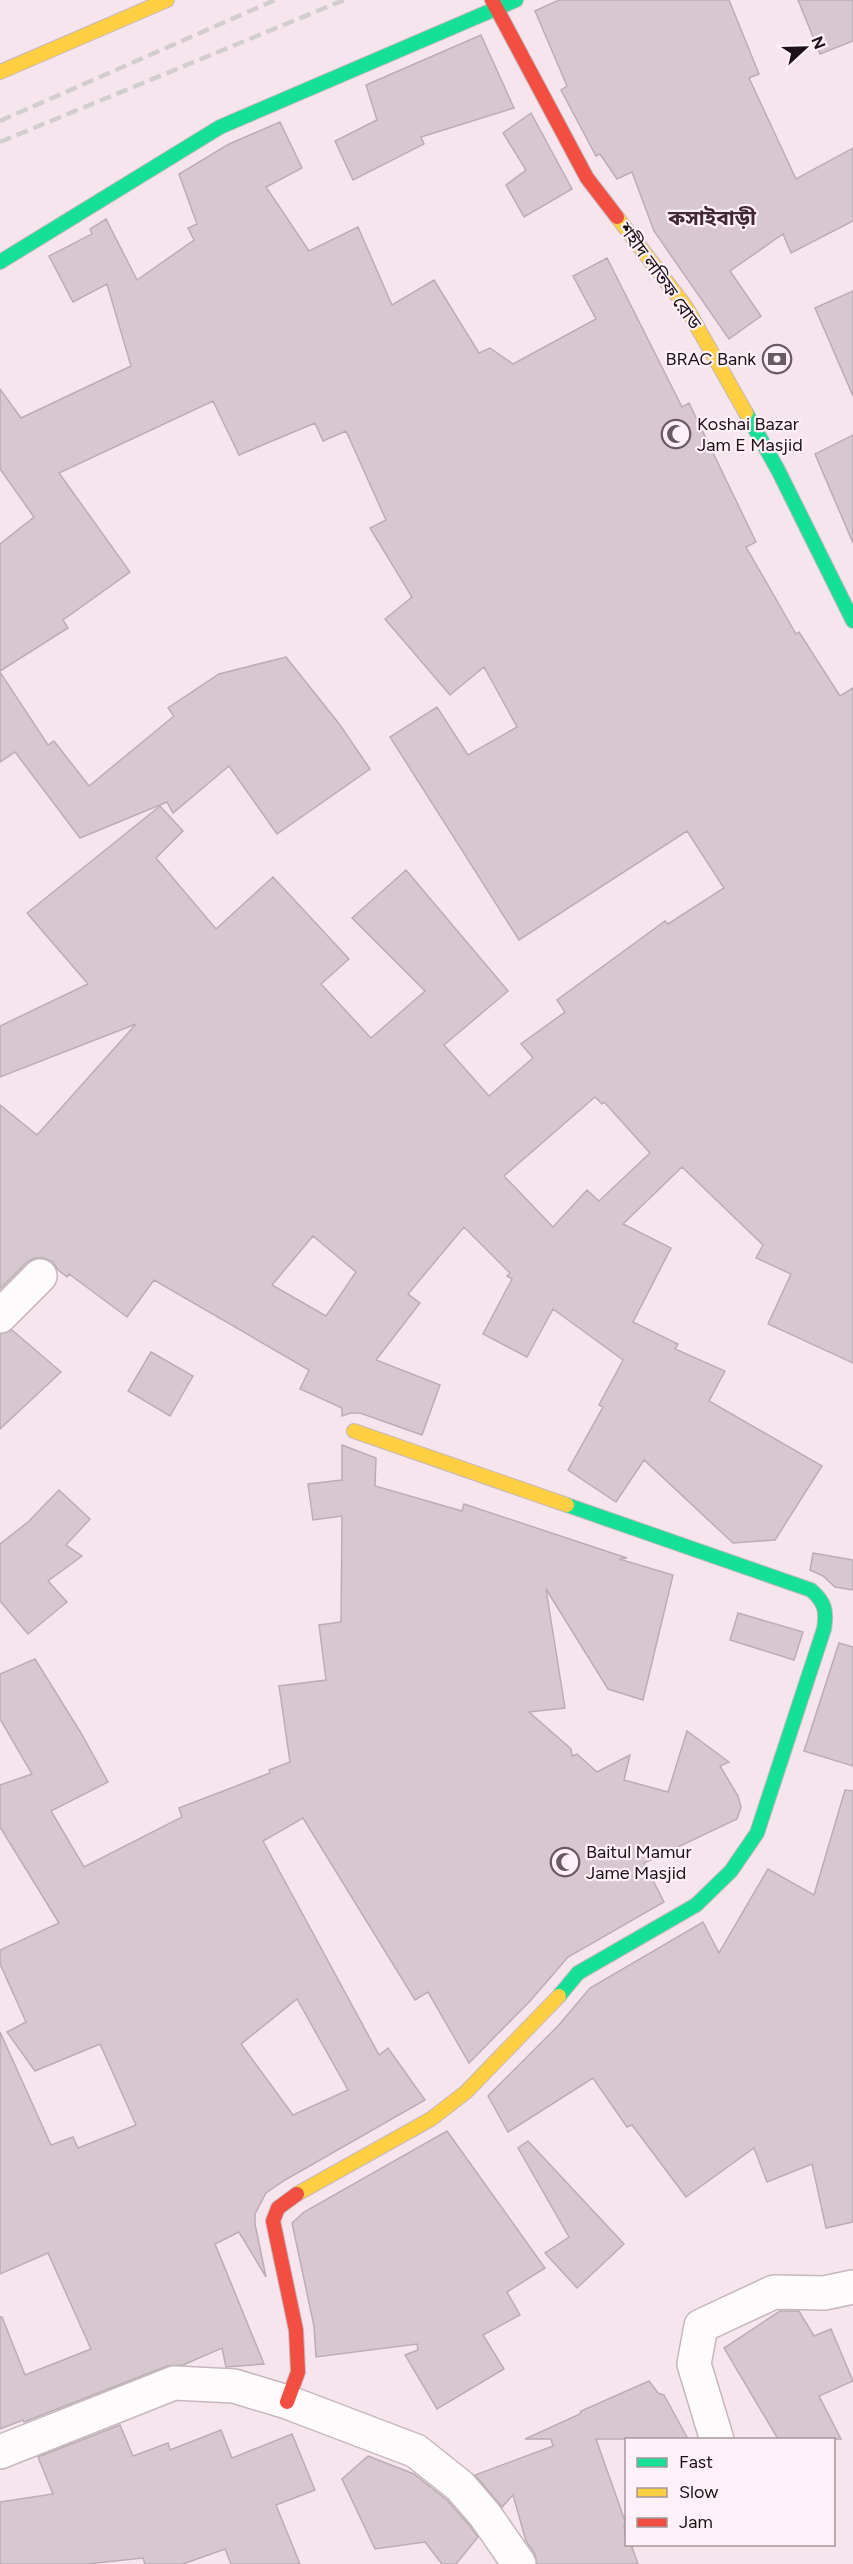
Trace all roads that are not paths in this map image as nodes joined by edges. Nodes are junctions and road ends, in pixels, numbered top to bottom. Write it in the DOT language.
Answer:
graph roads {
  1 [pos="167,0"];
  2 [pos="516,0"];
  3 [pos="494,4"];
  4 [pos="0,72"];
  5 [pos="0,262"];
  6 [pos="853,621"];
  7 [pos="40,1276"];
  8 [pos="0,1316"];
  9 [pos="354,1431"];
  10 [pos="853,2287"];
  11 [pos="287,2402"];
  12 [pos="717,2438"];
  13 [pos="0,2452"];
  14 [pos="519,2564"];
  1 -- 4 [label="street"];
  2 -- 3 [label="street"];
  3 -- 5 [label="street"];
  3 -- 6 [label="street, শহীদ লতিফ রোড"];
  7 -- 8 [label="street"];
  9 -- 11 [label="street"];
  10 -- 12 [label="street"];
  11 -- 13 [label="street"];
  11 -- 14 [label="street"];
}
